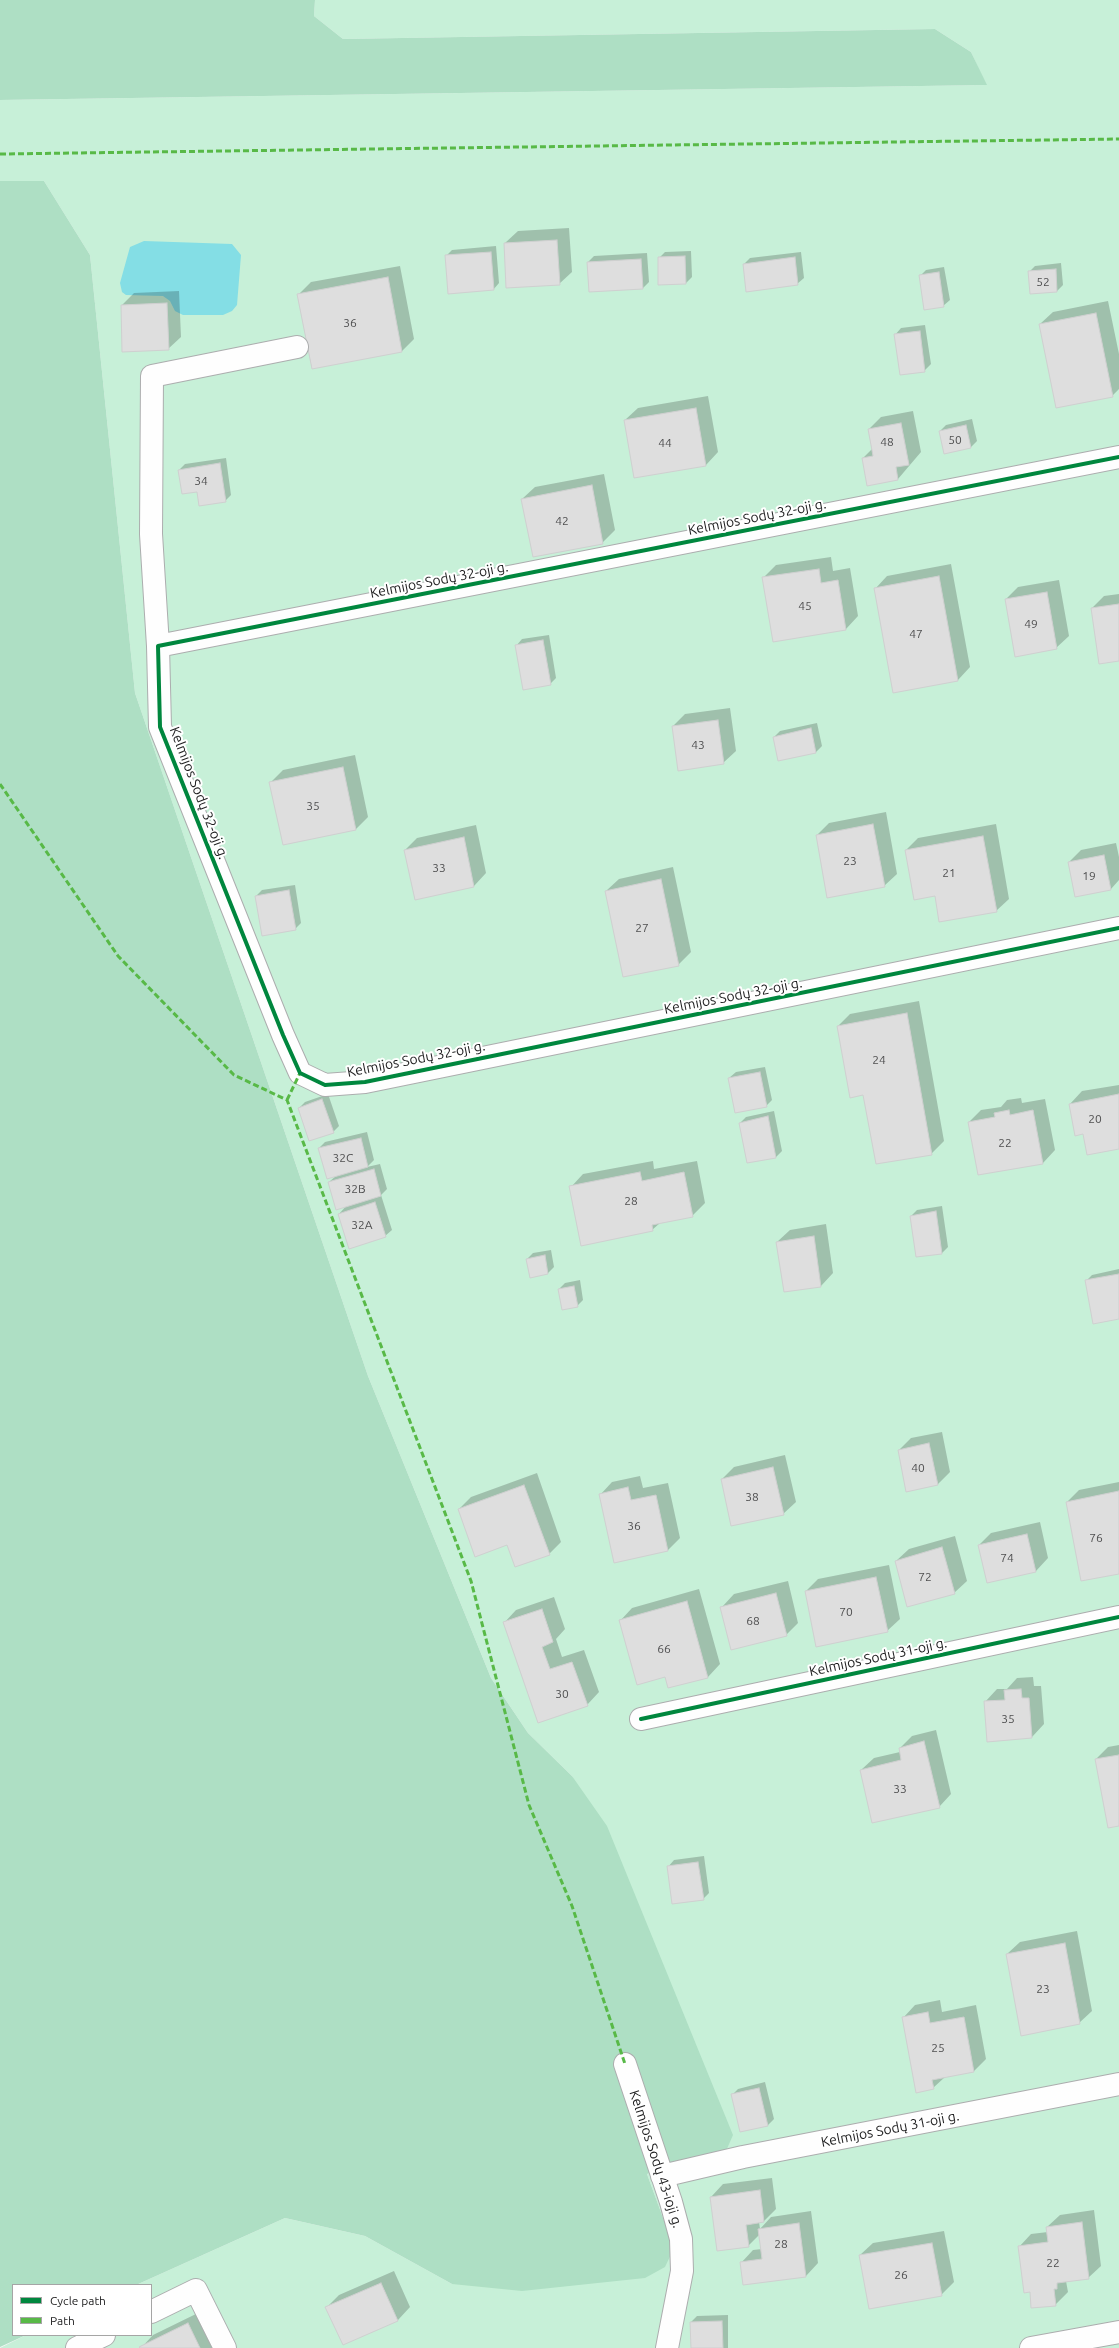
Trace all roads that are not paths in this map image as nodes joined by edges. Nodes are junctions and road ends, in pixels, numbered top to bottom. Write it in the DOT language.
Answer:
graph roads {
  1 [pos="297,347"];
  2 [pos="1119,457"];
  3 [pos="158,646"];
  4 [pos="1119,928"];
  5 [pos="1119,1617"];
  6 [pos="641,1719"];
  7 [pos="625,2064"];
  8 [pos="1119,2084"];
  9 [pos="662,2176"];
  10 [pos="152,2312"];
  11 [pos="1119,2332"];
  12 [pos="102,2336"];
  13 [pos="77,2348"];
  14 [pos="225,2348"];
  15 [pos="667,2348"];
  16 [pos="1031,2348"];
  1 -- 3 [label="street"];
  2 -- 3 [label="street, Kelmijos Sodų 32-oji g."];
  3 -- 4 [label="street, Kelmijos Sodų 32-oji g."];
  5 -- 6 [label="street, Kelmijos Sodų 31-oji g."];
  7 -- 9 [label="street, Kelmijos Sodų 43-ioji g."];
  8 -- 9 [label="street, Kelmijos Sodų 31-oji g."];
  9 -- 15 [label="street, Kelmijos Sodų 43-ioji g."];
  10 -- 14 [label="street"];
  11 -- 16 [label="street"];
  12 -- 13 [label="street"];
}
